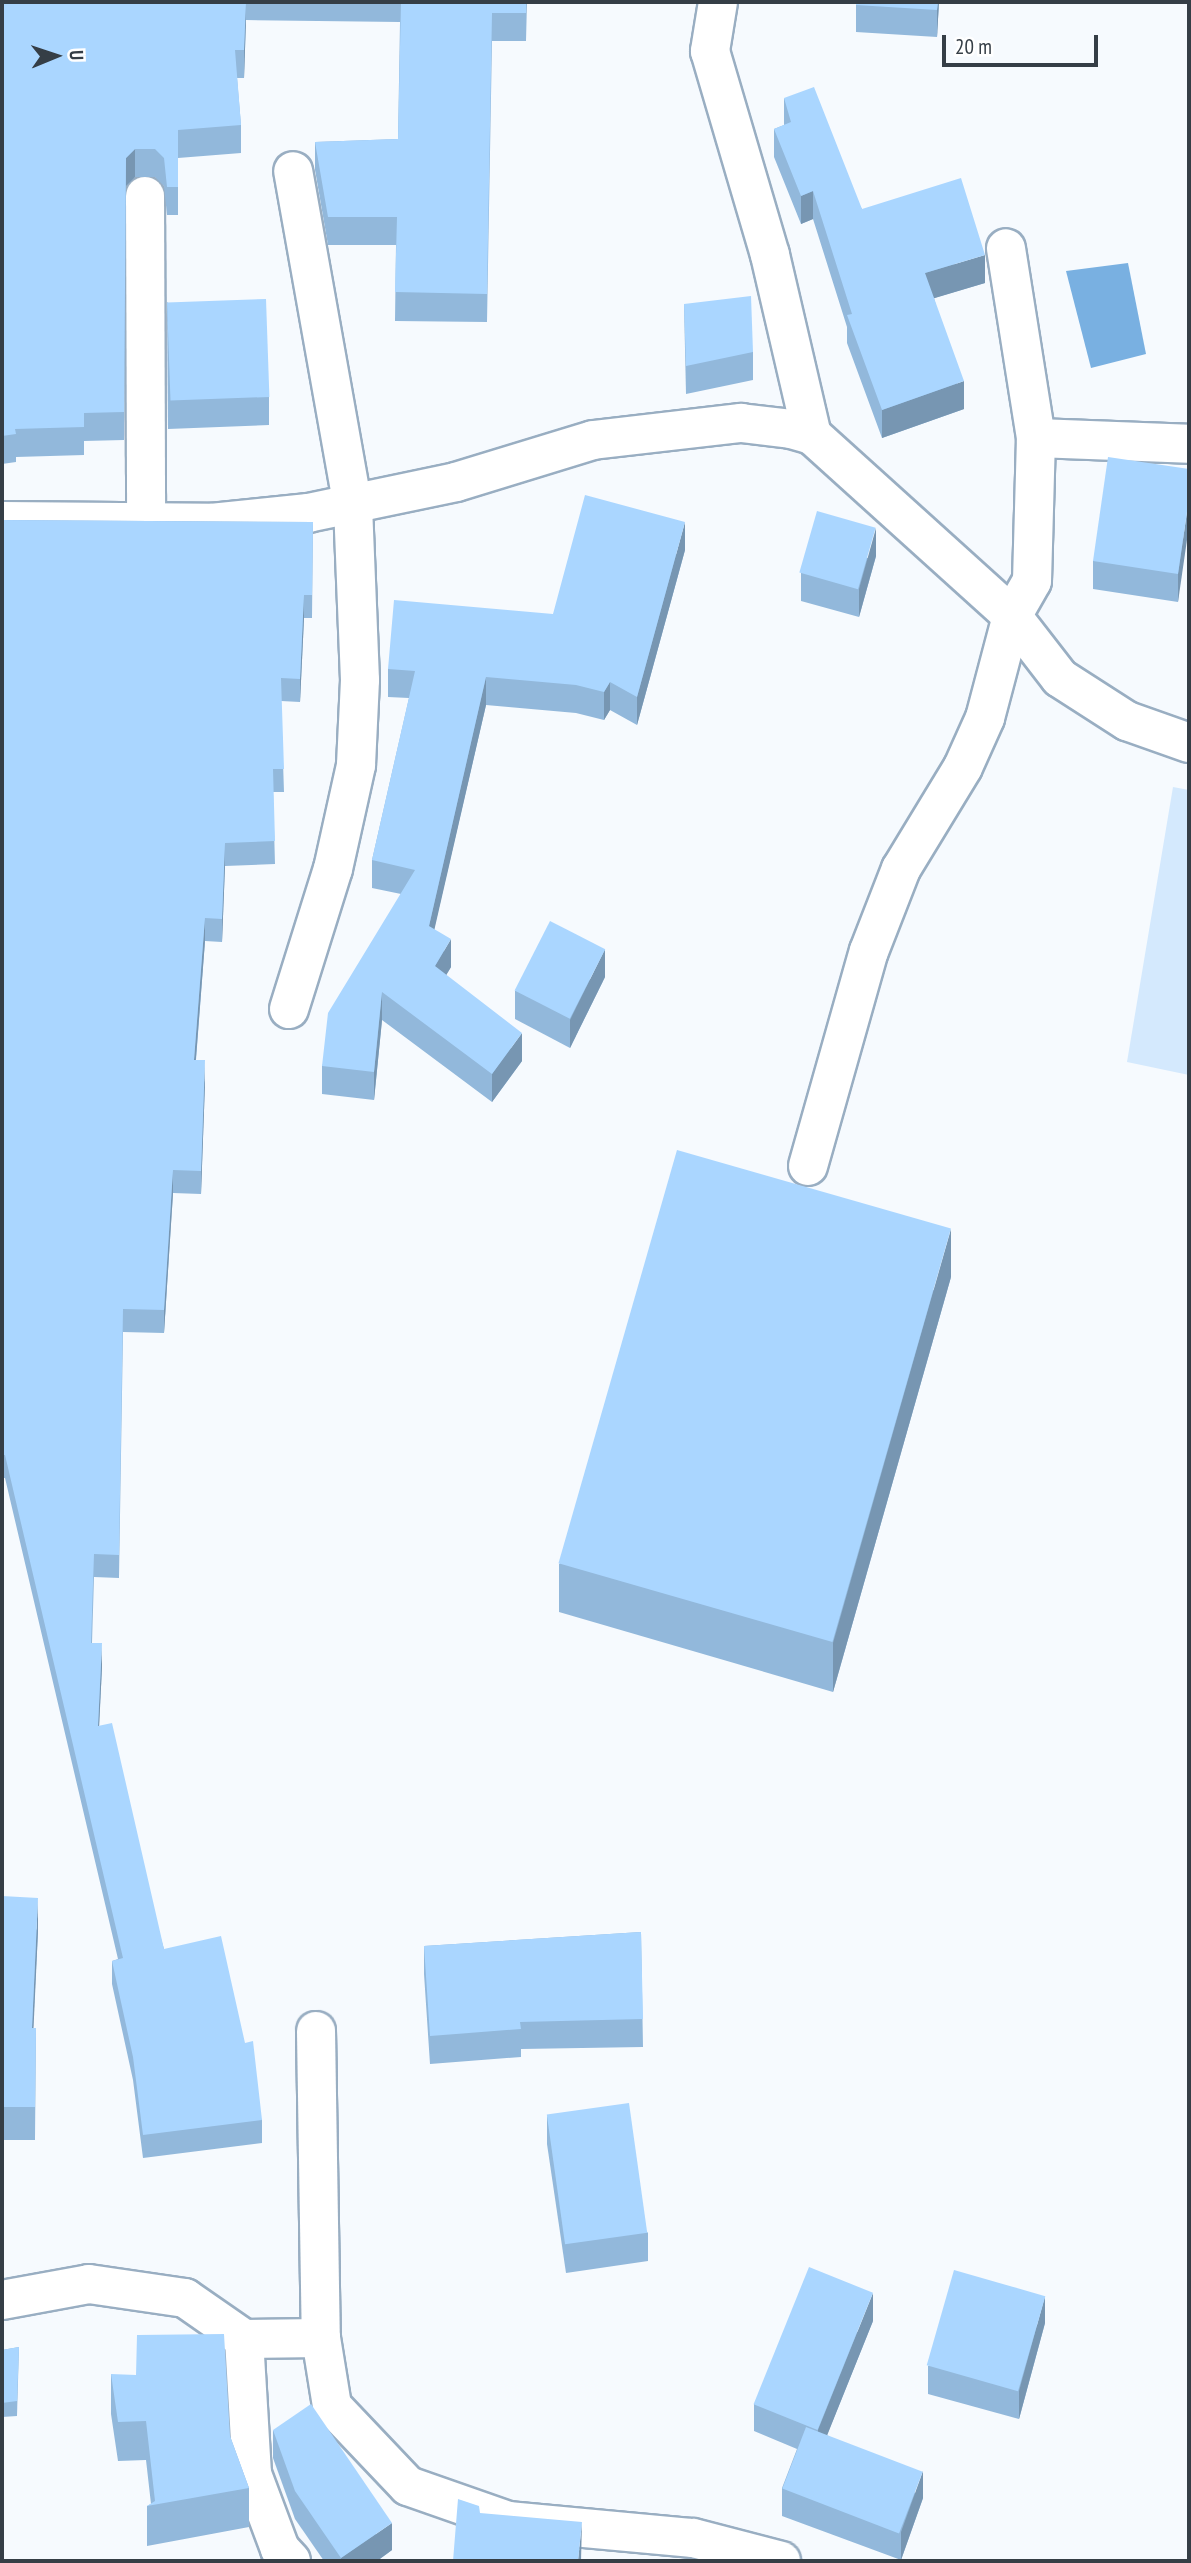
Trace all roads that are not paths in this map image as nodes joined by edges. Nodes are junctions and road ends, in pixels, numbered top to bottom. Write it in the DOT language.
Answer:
graph roads {
  1 [pos="718,2"];
  2 [pos="293,170"];
  3 [pos="145,196"];
  4 [pos="1006,248"];
  5 [pos="812,435"];
  6 [pos="1036,438"];
  7 [pos="1189,444"];
  8 [pos="353,507"];
  9 [pos="146,520"];
  10 [pos="2,521"];
  11 [pos="1012,616"];
  12 [pos="1189,743"];
  13 [pos="289,1009"];
  14 [pos="808,1166"];
  15 [pos="316,2031"];
  16 [pos="2,2300"];
  17 [pos="244,2339"];
  18 [pos="321,2339"];
  19 [pos="291,2561"];
  20 [pos="781,2561"];
  1 -- 5 [label="street"];
  2 -- 8 [label="street"];
  3 -- 9 [label="street"];
  4 -- 6 [label="street"];
  5 -- 8 [label="street"];
  5 -- 11 [label="street"];
  6 -- 7 [label="street"];
  6 -- 11 [label="street"];
  8 -- 9 [label="street"];
  8 -- 13 [label="street"];
  9 -- 10 [label="street"];
  11 -- 12 [label="street"];
  11 -- 14 [label="street"];
  15 -- 18 [label="street"];
  16 -- 17 [label="street"];
  17 -- 18 [label="street"];
  17 -- 19 [label="street"];
  18 -- 20 [label="street"];
}
